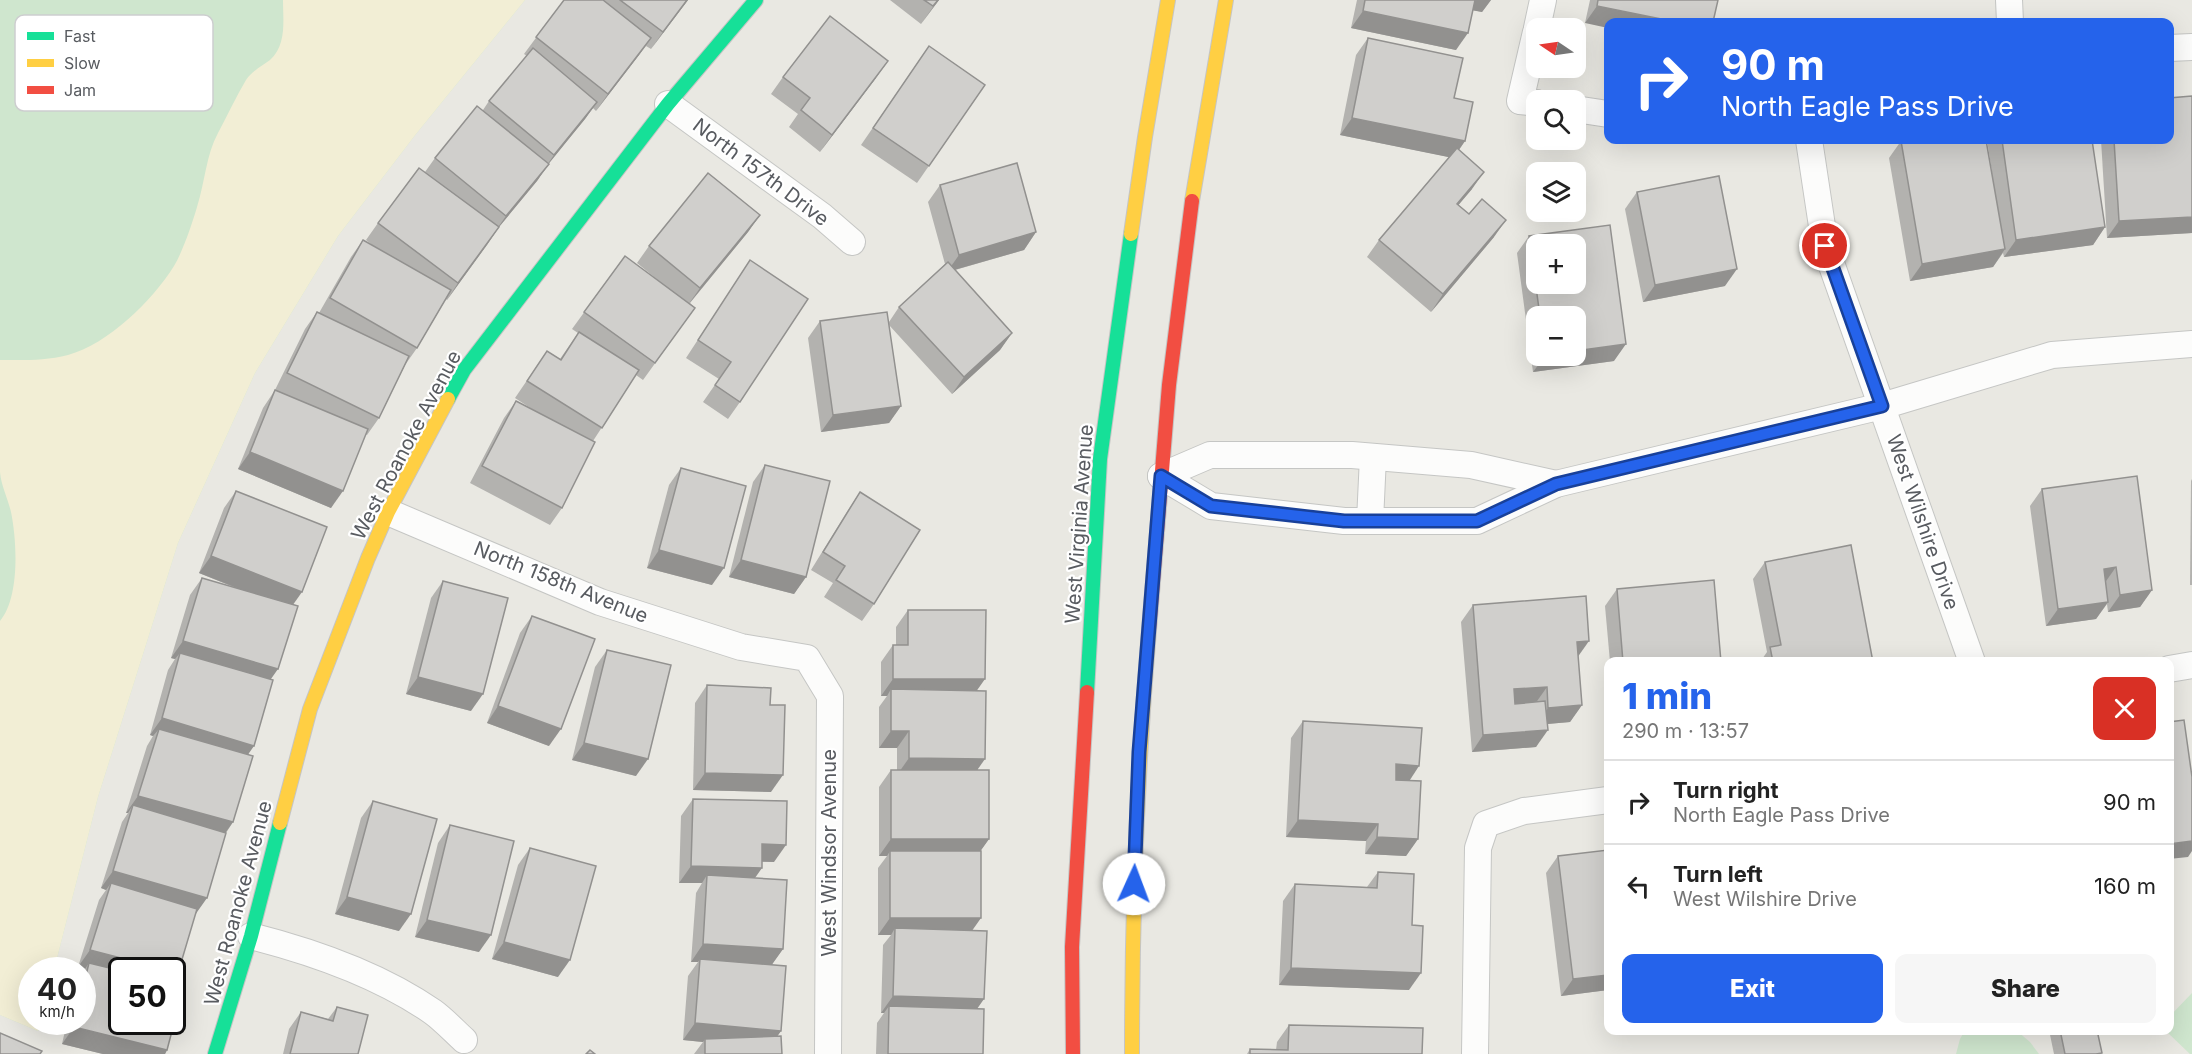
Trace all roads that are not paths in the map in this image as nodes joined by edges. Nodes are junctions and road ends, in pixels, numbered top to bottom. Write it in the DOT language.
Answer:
graph roads {
  1 [pos="756,0"];
  2 [pos="1168,0"];
  3 [pos="1226,0"];
  4 [pos="1543,0"];
  5 [pos="2009,0"];
  6 [pos="1539,18"];
  7 [pos="2010,18"];
  8 [pos="2192,47"];
  9 [pos="2174,48"];
  10 [pos="668,104"];
  11 [pos="1586,111"];
  12 [pos="1604,114"];
  13 [pos="1810,144"];
  14 [pos="852,242"];
  15 [pos="2192,344"];
  16 [pos="1882,406"];
  17 [pos="1373,457"];
  18 [pos="1161,476"];
  19 [pos="1556,484"];
  20 [pos="388,512"];
  21 [pos="1370,521"];
  22 [pos="1970,657"];
  23 [pos="807,658"];
  24 [pos="2192,665"];
  25 [pos="2174,668"];
  26 [pos="1604,801"];
  27 [pos="251,936"];
  28 [pos="464,1040"];
  29 [pos="215,1054"];
  30 [pos="828,1054"];
  31 [pos="1073,1054"];
  32 [pos="1132,1054"];
  33 [pos="1475,1054"];
  1 -- 10 [label="main road, West Roanoke Avenue"];
  2 -- 31 [label="main road, West Virginia Avenue"];
  3 -- 18 [label="main road"];
  4 -- 6 [label="street"];
  5 -- 7 [label="street"];
  8 -- 9 [label="street"];
  10 -- 14 [label="street, North 157th Drive"];
  10 -- 20 [label="main road, West Roanoke Avenue"];
  11 -- 12 [label="street"];
  13 -- 16 [label="street, West Wilshire Drive"];
  15 -- 16 [label="street"];
  16 -- 19 [label="street"];
  16 -- 22 [label="street, West Wilshire Drive"];
  17 -- 18 [label="street"];
  17 -- 19 [label="street"];
  17 -- 21 [label="street"];
  18 -- 21 [label="street"];
  18 -- 32 [label="main road"];
  19 -- 21 [label="street"];
  20 -- 23 [label="street, North 158th Avenue"];
  20 -- 27 [label="main road, West Roanoke Avenue"];
  23 -- 30 [label="street, West Windsor Avenue"];
  24 -- 25 [label="street"];
  26 -- 33 [label="street"];
  27 -- 28 [label="street"];
  27 -- 29 [label="main road, West Roanoke Avenue"];
}
